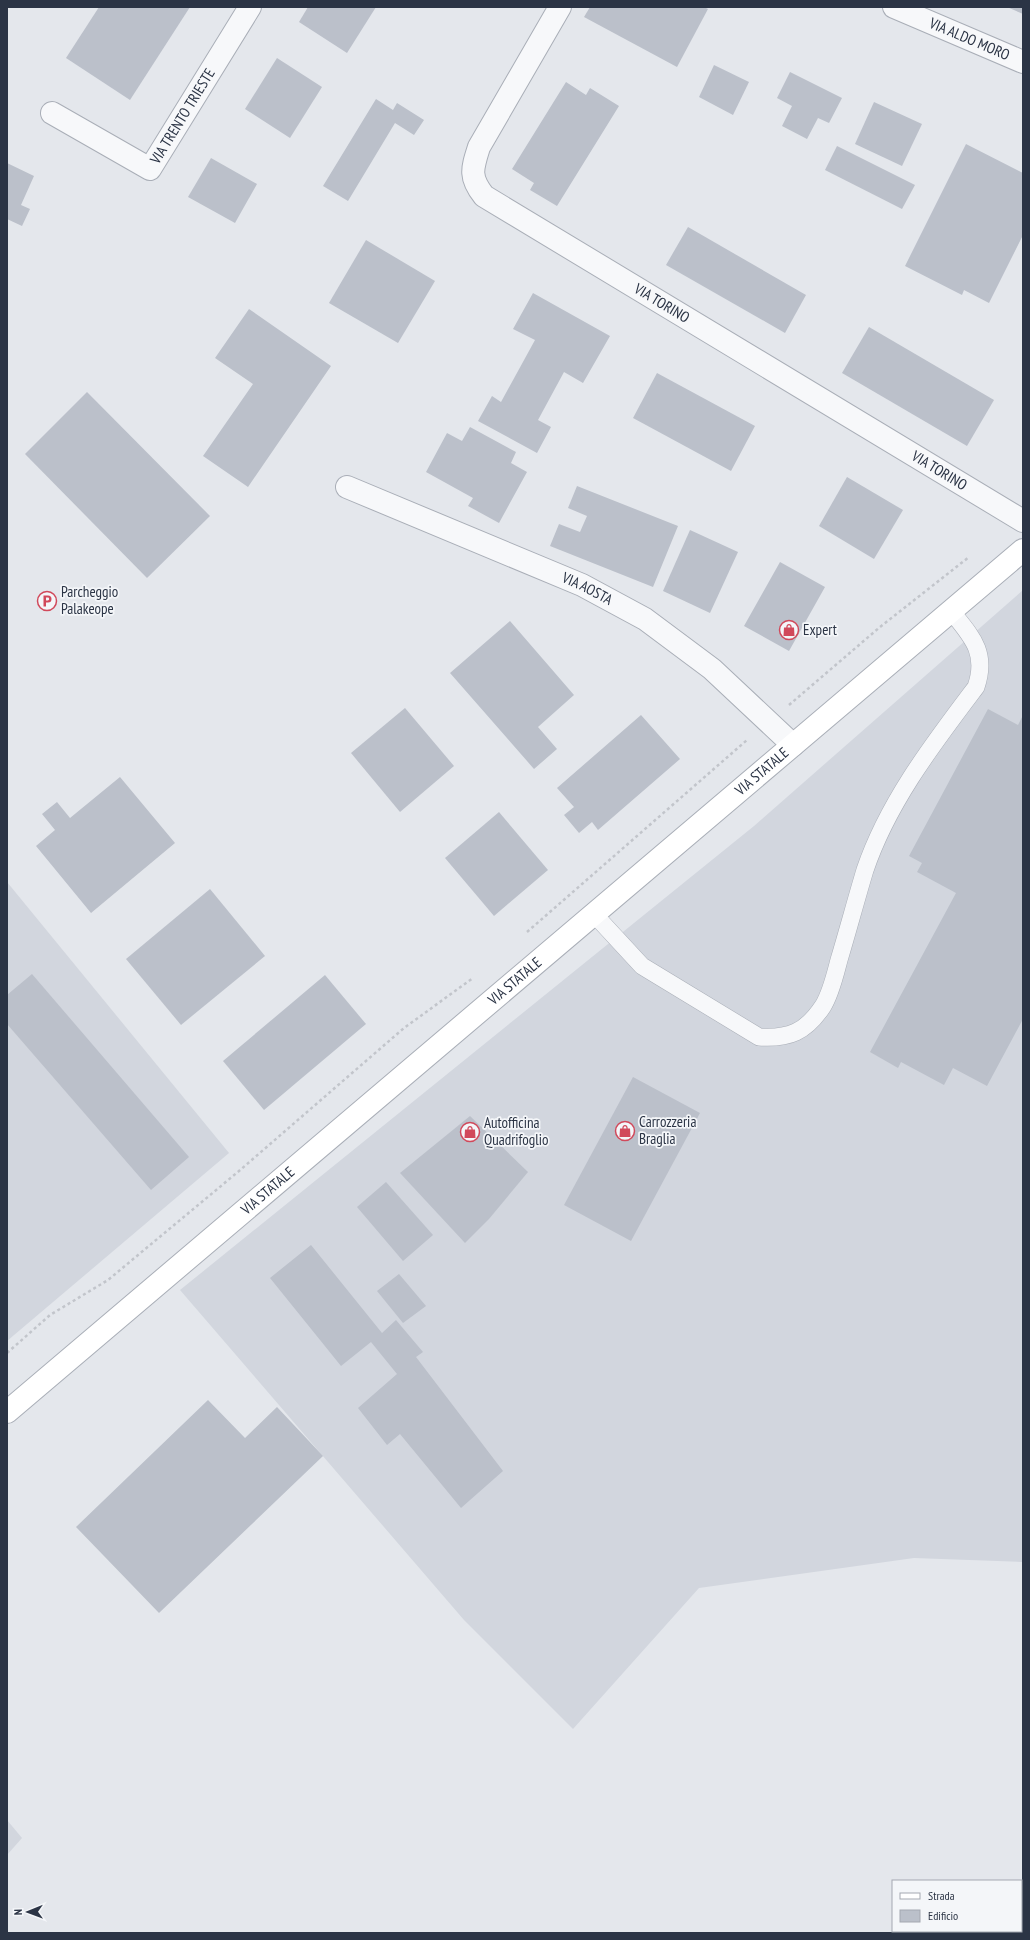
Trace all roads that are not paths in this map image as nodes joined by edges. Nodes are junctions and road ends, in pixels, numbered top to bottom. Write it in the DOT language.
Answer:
graph roads {
  1 [pos="250,7"];
  2 [pos="560,7"];
  3 [pos="894,7"];
  4 [pos="1023,62"];
  5 [pos="52,113"];
  6 [pos="348,488"];
  7 [pos="1023,521"];
  8 [pos="1023,550"];
  9 [pos="951,611"];
  10 [pos="793,745"];
  11 [pos="593,913"];
  12 [pos="7,1412"];
  1 -- 5 [label="street, VIA TRENTO TRIESTE"];
  2 -- 7 [label="street, VIA TORINO"];
  3 -- 4 [label="street, VIA ALDO MORO"];
  6 -- 10 [label="street, VIA AOSTA"];
  8 -- 9 [label="main road, VIA STATALE"];
  9 -- 10 [label="main road, VIA STATALE"];
  9 -- 11 [label="lane"];
  10 -- 11 [label="main road, VIA STATALE"];
  11 -- 12 [label="main road, VIA STATALE"];
}
